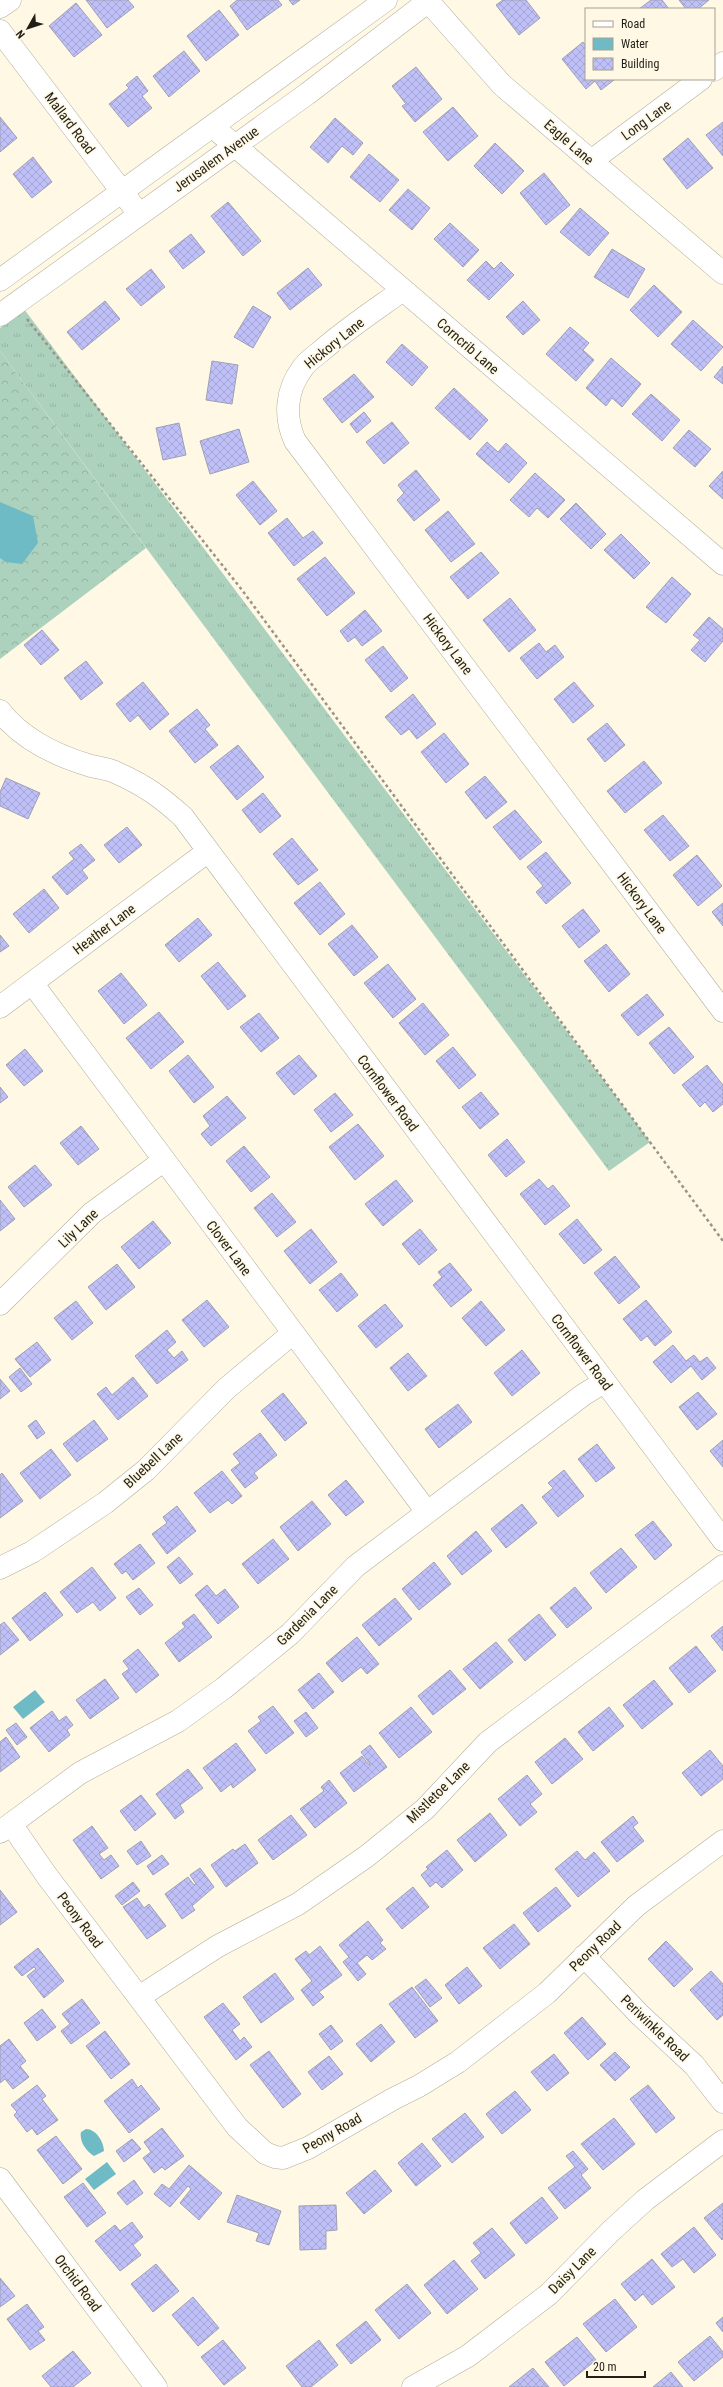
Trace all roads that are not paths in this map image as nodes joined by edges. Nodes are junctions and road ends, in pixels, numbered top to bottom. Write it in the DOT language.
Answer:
graph roads {
  1 [pos="10,0"];
  2 [pos="386,0"];
  3 [pos="429,1"];
  4 [pos="0,7"];
  5 [pos="0,31"];
  6 [pos="723,63"];
  7 [pos="715,69"];
  8 [pos="700,80"];
  9 [pos="213,127"];
  10 [pos="234,145"];
  11 [pos="591,161"];
  12 [pos="122,192"];
  13 [pos="139,214"];
  14 [pos="723,274"];
  15 [pos="0,280"];
  16 [pos="403,290"];
  17 [pos="7,309"];
  18 [pos="723,564"];
  19 [pos="3,722"];
  20 [pos="208,852"];
  21 [pos="32,983"];
  22 [pos="0,1007"];
  23 [pos="723,1011"];
  24 [pos="163,1160"];
  25 [pos="0,1304"];
  26 [pos="293,1334"];
  27 [pos="604,1382"];
  28 [pos="427,1512"];
  29 [pos="723,1540"];
  30 [pos="723,1566"];
  31 [pos="0,1568"];
  32 [pos="6,1828"];
  33 [pos="723,1841"];
  34 [pos="584,1956"];
  35 [pos="139,1997"];
  36 [pos="723,2102"];
  37 [pos="723,2141"];
  38 [pos="0,2179"];
  39 [pos="151,2385"];
  40 [pos="413,2387"];
  1 -- 4 [label="street"];
  2 -- 9 [label="street, Jerusalem Avenue"];
  3 -- 10 [label="street, Jerusalem Avenue"];
  3 -- 11 [label="street, Eagle Lane"];
  5 -- 12 [label="street, Mallard Road"];
  6 -- 7 [label="street"];
  8 -- 11 [label="street, Long Lane"];
  9 -- 10 [label="street, Corncrib Lane"];
  9 -- 12 [label="street, Jerusalem Avenue"];
  10 -- 13 [label="street, Jerusalem Avenue"];
  10 -- 16 [label="street, Corncrib Lane"];
  11 -- 14 [label="street, Eagle Lane"];
  12 -- 13 [label="street, Mallard Road"];
  12 -- 15 [label="street, Jerusalem Avenue"];
  13 -- 17 [label="street, Jerusalem Avenue"];
  16 -- 18 [label="street, Corncrib Lane"];
  16 -- 23 [label="street, Hickory Lane"];
  19 -- 20 [label="street, Cornflower Road"];
  20 -- 21 [label="street, Heather Lane"];
  20 -- 27 [label="street, Cornflower Road"];
  21 -- 22 [label="street, Heather Lane"];
  21 -- 24 [label="street, Clover Lane"];
  24 -- 25 [label="street, Lily Lane"];
  24 -- 26 [label="street, Clover Lane"];
  26 -- 28 [label="street, Clover Lane"];
  26 -- 31 [label="street, Bluebell Lane"];
  27 -- 28 [label="street, Gardenia Lane"];
  27 -- 29 [label="street, Cornflower Road"];
  28 -- 32 [label="street, Gardenia Lane"];
  30 -- 35 [label="street, Mistletoe Lane"];
  32 -- 35 [label="street, Peony Road"];
  33 -- 34 [label="street, Peony Road"];
  34 -- 35 [label="street, Peony Road"];
  34 -- 36 [label="street, Periwinkle Road"];
  37 -- 40 [label="street, Daisy Lane"];
  38 -- 39 [label="street, Orchid Road"];
}
